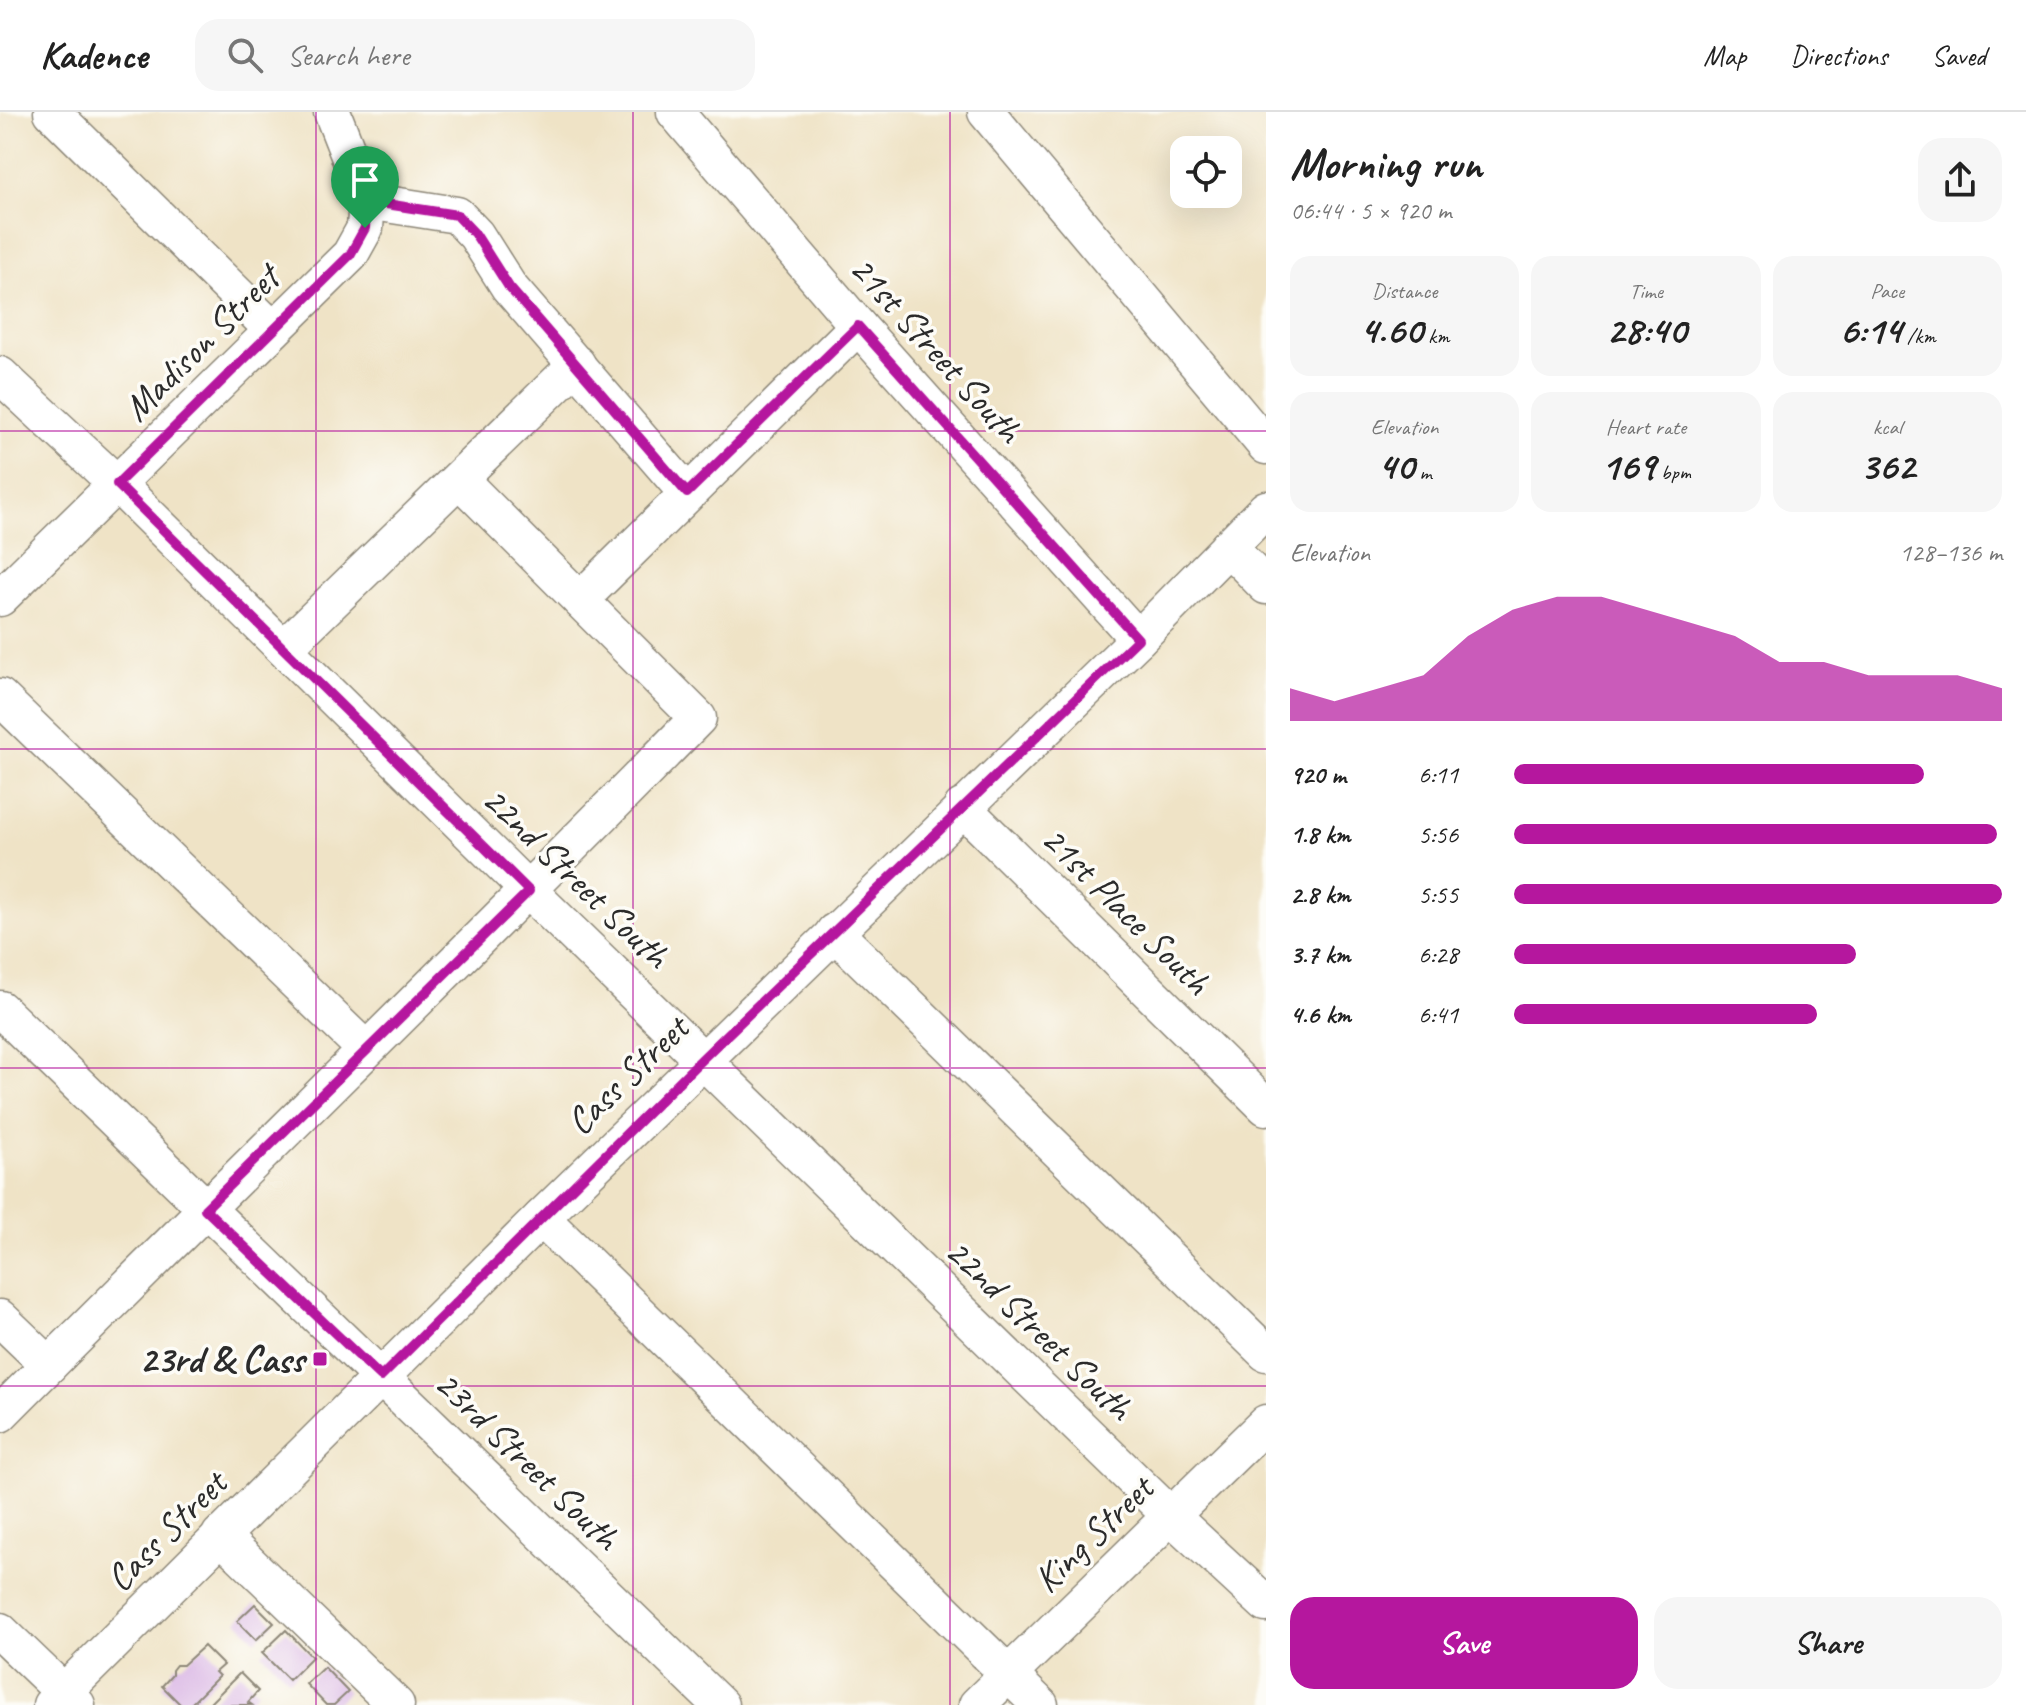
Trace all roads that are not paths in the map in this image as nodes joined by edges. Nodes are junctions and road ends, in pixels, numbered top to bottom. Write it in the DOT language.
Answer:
graph roads {
  1 [pos="332,112"];
  2 [pos="675,112"];
  3 [pos="986,112"];
  4 [pos="69,118"];
  5 [pos="367,201"];
  6 [pos="858,326"];
  7 [pos="273,330"];
  8 [pos="577,364"];
  9 [pos="0,375"];
  10 [pos="1266,446"];
  11 [pos="459,479"];
  12 [pos="117,484"];
  13 [pos="687,493"];
  14 [pos="1266,509"];
  15 [pos="1228,547"];
  16 [pos="1266,586"];
  17 [pos="0,598"];
  18 [pos="580,600"];
  19 [pos="1138,639"];
  20 [pos="284,648"];
  21 [pos="0,697"];
  22 [pos="962,807"];
  23 [pos="529,891"];
  24 [pos="834,932"];
  25 [pos="0,1009"];
  26 [pos="365,1049"];
  27 [pos="702,1059"];
  28 [pos="1266,1107"];
  29 [pos="205,1209"];
  30 [pos="541,1218"];
  31 [pos="0,1318"];
  32 [pos="1266,1353"];
  33 [pos="49,1365"];
  34 [pos="381,1377"];
  35 [pos="0,1414"];
  36 [pos="1266,1423"];
  37 [pos="1172,1517"];
  38 [pos="220,1535"];
  39 [pos="1266,1604"];
  40 [pos="0,1631"];
  41 [pos="1009,1674"];
  42 [pos="64,1701"];
  43 [pos="396,1705"];
  44 [pos="720,1705"];
  45 [pos="977,1705"];
  46 [pos="1040,1705"];
  1 -- 5 [label="street"];
  2 -- 6 [label="street, 21st Street South"];
  3 -- 10 [label="street"];
  4 -- 7 [label="street"];
  5 -- 7 [label="street, Madison Street"];
  5 -- 8 [label="street"];
  6 -- 13 [label="street"];
  6 -- 19 [label="street, 21st Street South"];
  7 -- 12 [label="street, Madison Street"];
  8 -- 11 [label="street"];
  8 -- 13 [label="street"];
  9 -- 12 [label="street, 22nd Street South"];
  11 -- 18 [label="street"];
  11 -- 20 [label="street"];
  12 -- 17 [label="street, Madison Street"];
  12 -- 20 [label="street, 22nd Street South"];
  13 -- 18 [label="street"];
  14 -- 15 [label="street, Cass Street"];
  15 -- 16 [label="street"];
  15 -- 19 [label="street, Cass Street"];
  18 -- 23 [label="street"];
  19 -- 22 [label="street, Cass Street"];
  20 -- 23 [label="street, 22nd Street South"];
  21 -- 26 [label="street"];
  22 -- 24 [label="street, Cass Street"];
  22 -- 28 [label="street, 21st Place South"];
  23 -- 26 [label="street"];
  23 -- 27 [label="street, 22nd Street South"];
  24 -- 27 [label="street, Cass Street"];
  24 -- 32 [label="street"];
  25 -- 29 [label="street, 23rd Street South"];
  26 -- 29 [label="street"];
  27 -- 30 [label="street, Cass Street"];
  27 -- 37 [label="street, 22nd Street South"];
  29 -- 33 [label="street"];
  29 -- 34 [label="street, 23rd Street South"];
  30 -- 34 [label="street, Cass Street"];
  30 -- 41 [label="street"];
  31 -- 33 [label="street"];
  33 -- 35 [label="street"];
  34 -- 38 [label="street, Cass Street"];
  34 -- 44 [label="street, 23rd Street South"];
  36 -- 37 [label="street, King Street"];
  37 -- 39 [label="street, 22nd Street South"];
  37 -- 41 [label="street, King Street"];
  38 -- 42 [label="street, Cass Street"];
  38 -- 43 [label="street"];
  40 -- 42 [label="street"];
  41 -- 45 [label="street, King Street"];
  41 -- 46 [label="street"];
}
